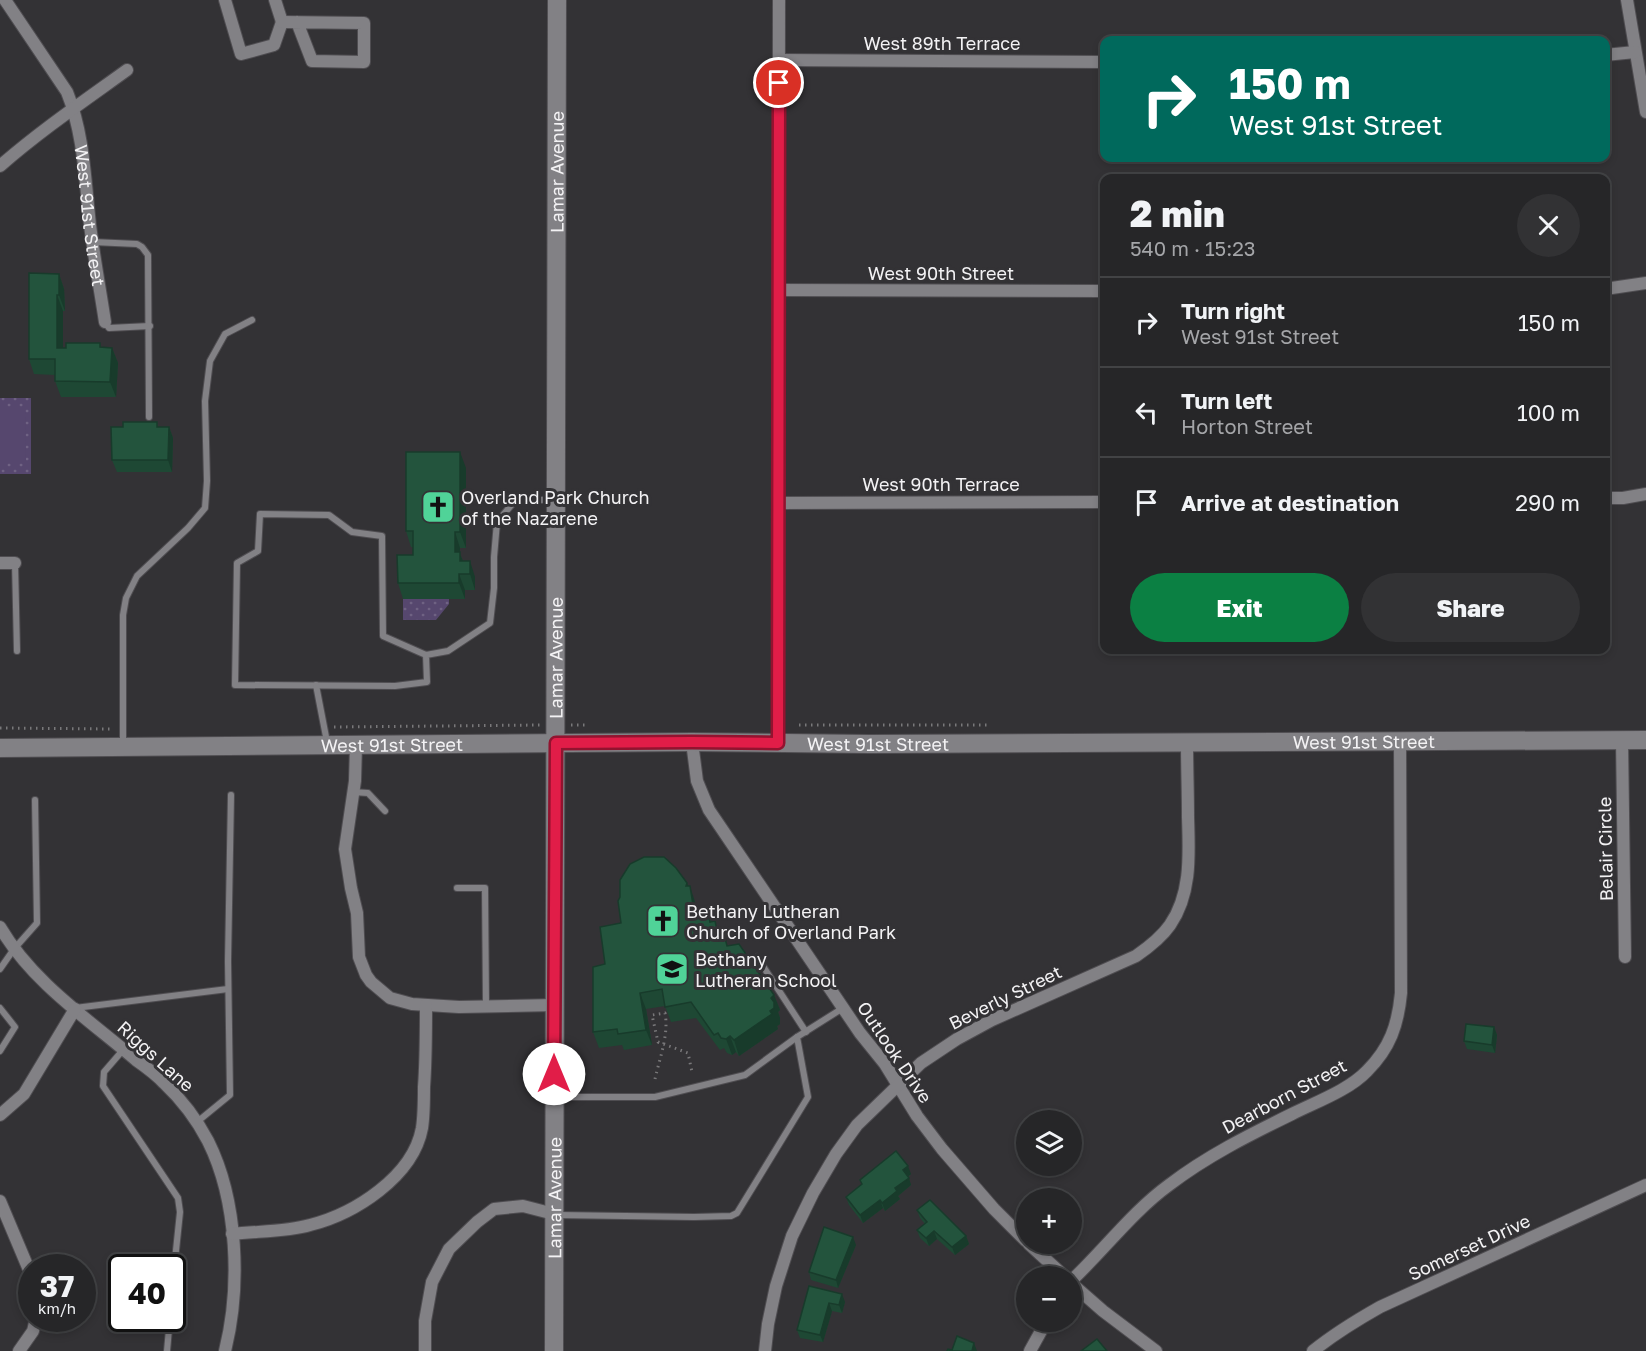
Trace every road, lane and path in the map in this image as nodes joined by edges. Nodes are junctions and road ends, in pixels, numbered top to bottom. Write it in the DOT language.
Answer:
graph roads {
  1 [pos="4,0"];
  2 [pos="225,0"];
  3 [pos="276,0"];
  4 [pos="557,0"];
  5 [pos="779,0"];
  6 [pos="1627,0"];
  7 [pos="282,22"];
  8 [pos="297,22"];
  9 [pos="1635,52"];
  10 [pos="1610,54"];
  11 [pos="779,60"];
  12 [pos="1100,62"];
  13 [pos="127,70"];
  14 [pos="74,108"];
  15 [pos="1646,112"];
  16 [pos="0,166"];
  17 [pos="92,242"];
  18 [pos="1646,283"];
  19 [pos="1610,288"];
  20 [pos="779,290"];
  21 [pos="1100,291"];
  22 [pos="252,320"];
  23 [pos="105,322"];
  24 [pos="150,326"];
  25 [pos="149,417"];
  26 [pos="1646,494"];
  27 [pos="1610,498"];
  28 [pos="556,499"];
  29 [pos="1100,502"];
  30 [pos="778,503"];
  31 [pos="0,563"];
  32 [pos="15,563"];
  33 [pos="17,651"];
  34 [pos="426,655"];
  35 [pos="316,685"];
  36 [pos="1622,740"];
  37 [pos="1646,740"];
  38 [pos="1400,741"];
  39 [pos="692,742"];
  40 [pos="1187,742"];
  41 [pos="556,743"];
  42 [pos="778,743"];
  43 [pos="328,745"];
  44 [pos="356,745"];
  45 [pos="123,747"];
  46 [pos="0,748"];
  47 [pos="353,792"];
  48 [pos="231,795"];
  49 [pos="35,800"];
  50 [pos="385,811"];
  51 [pos="457,888"];
  52 [pos="0,927"];
  53 [pos="14,949"];
  54 [pos="757,957"];
  55 [pos="1625,957"];
  56 [pos="0,969"];
  57 [pos="228,989"];
  58 [pos="426,1005"];
  59 [pos="555,1005"];
  60 [pos="486,1006"];
  61 [pos="0,1008"];
  62 [pos="843,1008"];
  63 [pos="75,1009"];
  64 [pos="806,1032"];
  65 [pos="797,1037"];
  66 [pos="663,1044"];
  67 [pos="124,1049"];
  68 [pos="0,1051"];
  69 [pos="692,1072"];
  70 [pos="655,1079"];
  71 [pos="897,1085"];
  72 [pos="554,1097"];
  73 [pos="0,1115"];
  74 [pos="196,1122"];
  75 [pos="1646,1185"];
  76 [pos="0,1202"];
  77 [pos="554,1214"];
  78 [pos="1016,1231"];
  79 [pos="232,1234"];
  80 [pos="22,1254"];
  81 [pos="176,1254"];
  82 [pos="1040,1254"];
  83 [pos="1053,1266"];
  84 [pos="1082,1270"];
  85 [pos="1082,1292"];
  86 [pos="32,1332"];
  87 [pos="169,1332"];
  88 [pos="1040,1332"];
  89 [pos="19,1351"];
  90 [pos="167,1351"];
  91 [pos="225,1351"];
  92 [pos="425,1351"];
  93 [pos="554,1351"];
  94 [pos="765,1351"];
  95 [pos="1030,1351"];
  96 [pos="1156,1351"];
  97 [pos="1313,1351"];
  1 -- 14 [label="street, West 91st Street"];
  2 -- 7 [label="street"];
  3 -- 7 [label="street"];
  4 -- 28 [label="street, Lamar Avenue"];
  5 -- 11 [label="street"];
  6 -- 9 [label="street"];
  7 -- 8 [label="street"];
  8 -- 8 [label="street"];
  9 -- 10 [label="street"];
  9 -- 15 [label="street"];
  11 -- 12 [label="street, West 89th Terrace"];
  11 -- 20 [label="street"];
  13 -- 14 [label="street"];
  14 -- 16 [label="street"];
  14 -- 17 [label="street, West 91st Street"];
  17 -- 23 [label="street, West 91st Street"];
  17 -- 24 [label="lane"];
  18 -- 19 [label="street"];
  20 -- 21 [label="street, West 90th Street"];
  20 -- 30 [label="street"];
  22 -- 45 [label="lane"];
  23 -- 24 [label="lane"];
  24 -- 25 [label="lane"];
  26 -- 27 [label="street"];
  28 -- 34 [label="lane"];
  28 -- 41 [label="street, Lamar Avenue"];
  29 -- 30 [label="street, West 90th Terrace"];
  30 -- 42 [label="street"];
  31 -- 32 [label="street"];
  32 -- 33 [label="lane"];
  34 -- 35 [label="lane"];
  34 -- 35 [label="lane"];
  35 -- 43 [label="lane"];
  36 -- 37 [label="street, West 91st Street"];
  36 -- 38 [label="street, West 91st Street"];
  36 -- 55 [label="street, Belair Circle"];
  38 -- 40 [label="street, West 91st Street"];
  38 -- 84 [label="street, Dearborn Street"];
  39 -- 41 [label="street, West 91st Street"];
  39 -- 42 [label="street, West 91st Street"];
  39 -- 62 [label="street, Outlook Drive"];
  40 -- 42 [label="street, West 91st Street"];
  40 -- 71 [label="street, Beverly Street"];
  41 -- 44 [label="street, West 91st Street"];
  41 -- 59 [label="street, Lamar Avenue"];
  43 -- 44 [label="street, West 91st Street"];
  43 -- 45 [label="street, West 91st Street"];
  44 -- 47 [label="street"];
  45 -- 46 [label="street, West 91st Street"];
  47 -- 50 [label="lane"];
  47 -- 58 [label="street"];
  48 -- 57 [label="lane"];
  49 -- 53 [label="lane"];
  51 -- 60 [label="lane"];
  52 -- 53 [label="street, Riggs Lane"];
  53 -- 56 [label="lane"];
  53 -- 63 [label="street, Riggs Lane"];
  54 -- 64 [label="lane"];
  57 -- 63 [label="lane"];
  57 -- 74 [label="lane"];
  58 -- 60 [label="street"];
  58 -- 79 [label="street"];
  59 -- 60 [label="street"];
  59 -- 72 [label="street, Lamar Avenue"];
  61 -- 68 [label="lane"];
  62 -- 64 [label="lane"];
  62 -- 71 [label="street, Outlook Drive"];
  63 -- 67 [label="street, Riggs Lane"];
  63 -- 73 [label="street"];
  64 -- 65 [label="lane"];
  65 -- 72 [label="lane"];
  65 -- 77 [label="lane"];
  66 -- 66 [label="path"];
  66 -- 69 [label="path"];
  66 -- 70 [label="path"];
  67 -- 74 [label="street, Riggs Lane"];
  67 -- 81 [label="lane"];
  71 -- 78 [label="street, Outlook Drive"];
  71 -- 94 [label="street, Beverly Street"];
  72 -- 77 [label="street, Lamar Avenue"];
  74 -- 79 [label="street, Riggs Lane"];
  75 -- 97 [label="street, Somerset Drive"];
  76 -- 80 [label="street"];
  77 -- 92 [label="street"];
  77 -- 93 [label="street, Lamar Avenue"];
  79 -- 91 [label="street, Riggs Lane"];
  82 -- 83 [label="street, Outlook Drive"];
  85 -- 96 [label="street"];
  86 -- 89 [label="street"];
  87 -- 90 [label="lane"];
  88 -- 95 [label="street"];
}
